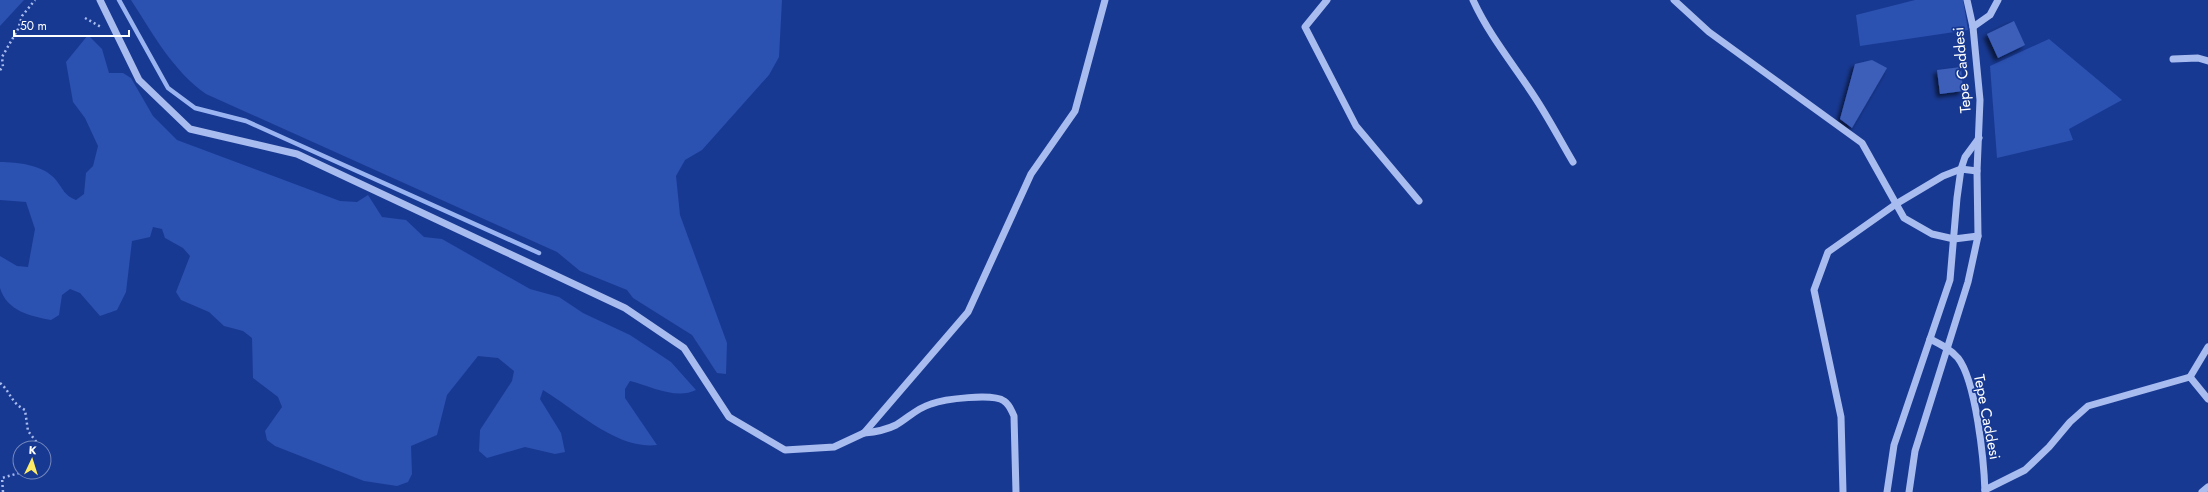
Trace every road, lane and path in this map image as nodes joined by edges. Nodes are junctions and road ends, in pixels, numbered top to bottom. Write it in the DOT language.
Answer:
graph roads {
  1 [pos="35,0"];
  2 [pos="100,0"];
  3 [pos="1105,0"];
  4 [pos="1326,0"];
  5 [pos="1473,0"];
  6 [pos="1674,0"];
  7 [pos="1967,0"];
  8 [pos="1998,0"];
  9 [pos="1973,27"];
  10 [pos="2173,59"];
  11 [pos="2208,62"];
  12 [pos="0,70"];
  13 [pos="1979,138"];
  14 [pos="1573,162"];
  15 [pos="1962,169"];
  16 [pos="1977,170"];
  17 [pos="1419,201"];
  18 [pos="1896,204"];
  19 [pos="1978,236"];
  20 [pos="1954,239"];
  21 [pos="1930,339"];
  22 [pos="1946,347"];
  23 [pos="2208,347"];
  24 [pos="2190,377"];
  25 [pos="0,383"];
  26 [pos="2208,399"];
  27 [pos="864,433"];
  28 [pos="34,440"];
  29 [pos="12,476"];
  30 [pos="2208,487"];
  31 [pos="1985,491"];
  32 [pos="3,492"];
  33 [pos="1016,492"];
  34 [pos="1843,492"];
  35 [pos="1887,492"];
  36 [pos="1909,492"];
  37 [pos="2202,492"];
  1 -- 12 [label="path"];
  2 -- 27 [label="street"];
  3 -- 27 [label="street"];
  4 -- 17 [label="street"];
  5 -- 14 [label="street"];
  6 -- 18 [label="street"];
  7 -- 9 [label="street, Tepe Caddesi"];
  8 -- 9 [label="street"];
  9 -- 13 [label="street, Tepe Caddesi"];
  10 -- 11 [label="street"];
  13 -- 15 [label="street"];
  13 -- 16 [label="street, Tepe Caddesi"];
  15 -- 16 [label="street"];
  15 -- 18 [label="street"];
  15 -- 20 [label="street"];
  16 -- 19 [label="street, Tepe Caddesi"];
  18 -- 20 [label="street"];
  18 -- 34 [label="street"];
  19 -- 20 [label="street"];
  19 -- 22 [label="street, Tepe Caddesi"];
  20 -- 21 [label="street"];
  21 -- 22 [label="street, Tepe Caddesi"];
  21 -- 35 [label="street"];
  22 -- 31 [label="street, Tepe Caddesi"];
  22 -- 36 [label="street, Tepe Caddesi"];
  23 -- 24 [label="street"];
  24 -- 26 [label="street"];
  24 -- 31 [label="street"];
  25 -- 28 [label="path"];
  27 -- 33 [label="street"];
  29 -- 32 [label="path"];
  30 -- 37 [label="street"];
}
